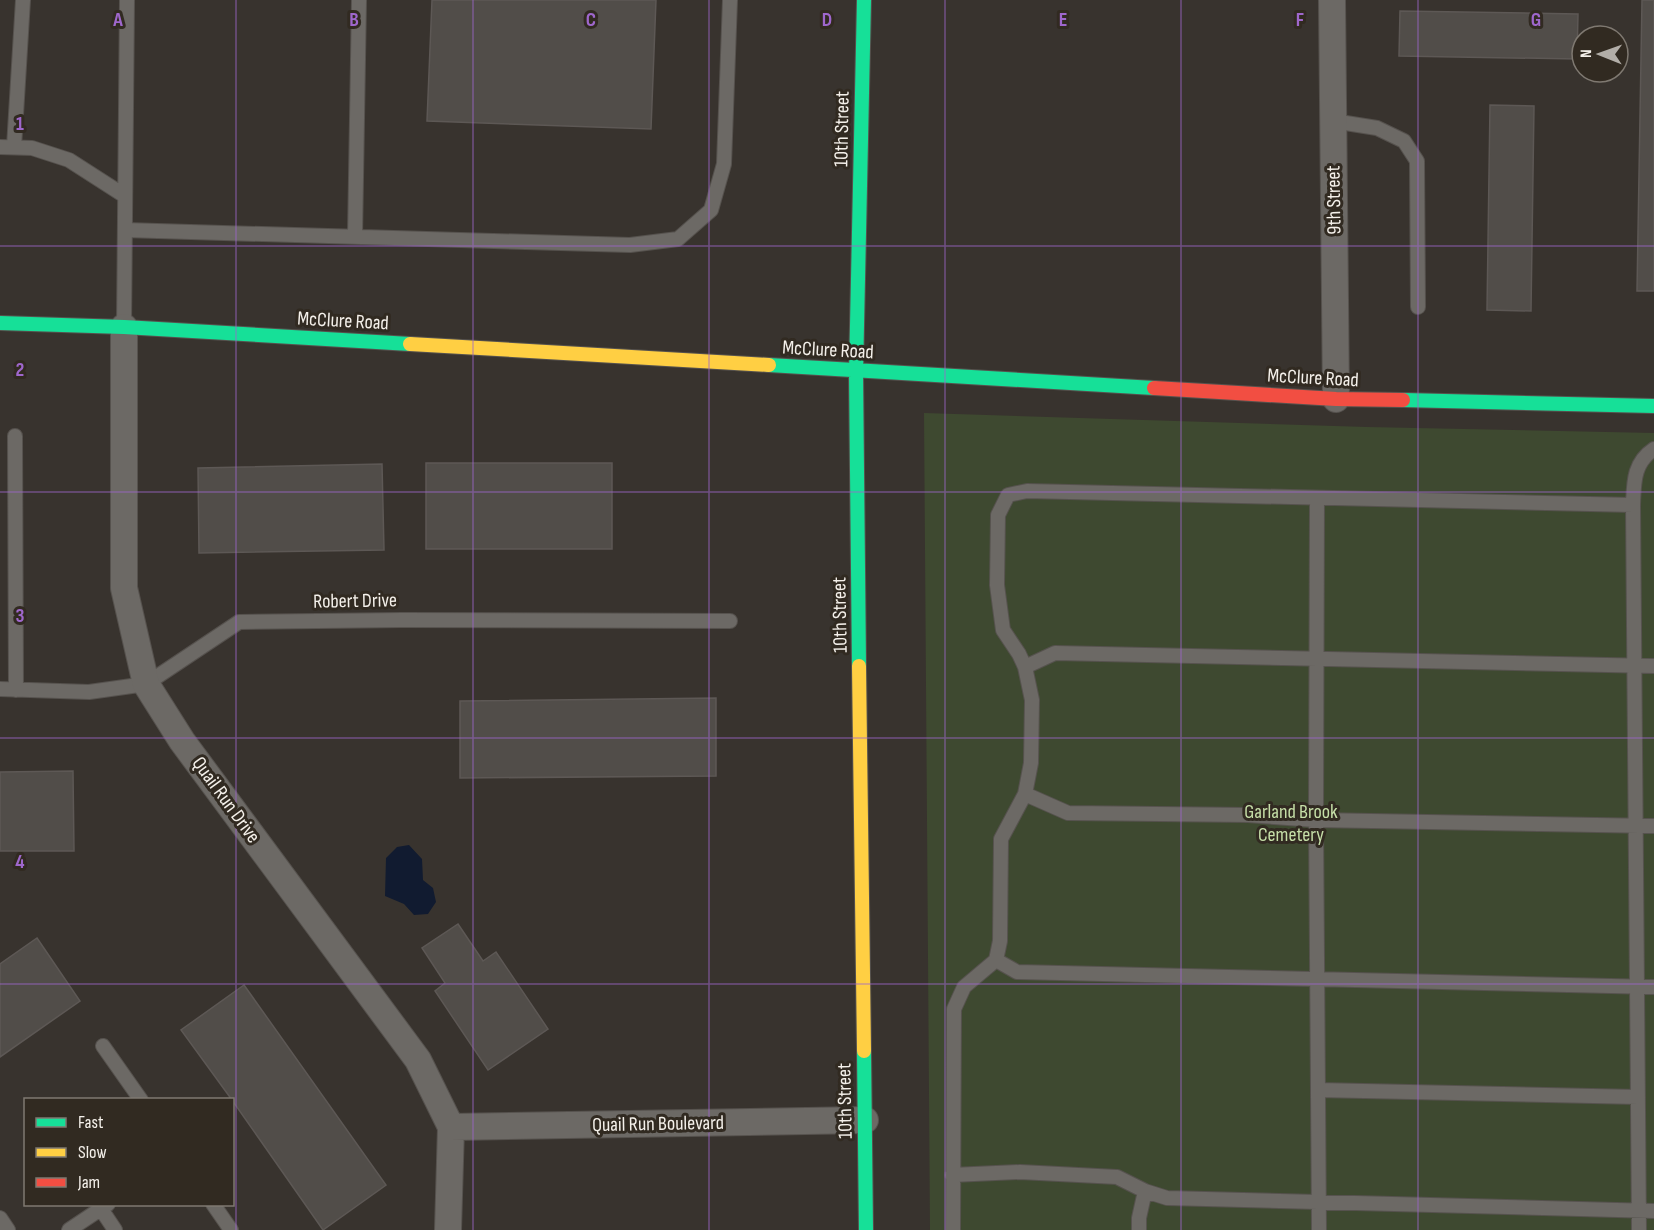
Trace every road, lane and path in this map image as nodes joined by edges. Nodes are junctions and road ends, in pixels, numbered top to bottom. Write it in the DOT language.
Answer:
graph roads {
  1 [pos="23,0"];
  2 [pos="128,0"];
  3 [pos="359,0"];
  4 [pos="730,0"];
  5 [pos="864,0"];
  6 [pos="1332,0"];
  7 [pos="1333,121"];
  8 [pos="0,147"];
  9 [pos="14,147"];
  10 [pos="125,195"];
  11 [pos="125,230"];
  12 [pos="355,237"];
  13 [pos="1418,307"];
  14 [pos="0,323"];
  15 [pos="124,327"];
  16 [pos="856,372"];
  17 [pos="1336,399"];
  18 [pos="1654,406"];
  19 [pos="15,436"];
  20 [pos="1654,449"];
  21 [pos="1317,498"];
  22 [pos="1633,505"];
  23 [pos="730,621"];
  24 [pos="1317,658"];
  25 [pos="1634,666"];
  26 [pos="1654,666"];
  27 [pos="1025,667"];
  28 [pos="146,684"];
  29 [pos="0,689"];
  30 [pos="16,690"];
  31 [pos="1025,794"];
  32 [pos="1316,820"];
  33 [pos="1636,826"];
  34 [pos="1654,826"];
  35 [pos="996,960"];
  36 [pos="1318,980"];
  37 [pos="1637,987"];
  38 [pos="1654,987"];
  39 [pos="104,1046"];
  40 [pos="1318,1090"];
  41 [pos="1638,1096"];
  42 [pos="140,1098"];
  43 [pos="865,1120"];
  44 [pos="451,1127"];
  45 [pos="952,1175"];
  46 [pos="1145,1191"];
  47 [pos="1319,1203"];
  48 [pos="214,1206"];
  49 [pos="104,1207"];
  50 [pos="1639,1211"];
  51 [pos="1654,1211"];
  52 [pos="0,1218"];
  53 [pos="8,1230"];
  54 [pos="69,1230"];
  55 [pos="115,1230"];
  56 [pos="231,1230"];
  57 [pos="448,1230"];
  58 [pos="866,1230"];
  59 [pos="953,1230"];
  60 [pos="1139,1230"];
  61 [pos="1319,1230"];
  62 [pos="1639,1230"];
  1 -- 9 [label="lane"];
  2 -- 10 [label="lane"];
  3 -- 12 [label="lane"];
  4 -- 12 [label="lane"];
  5 -- 16 [label="street, 10th Street"];
  6 -- 7 [label="street, 9th Street"];
  7 -- 13 [label="lane"];
  7 -- 17 [label="street, 9th Street"];
  8 -- 9 [label="lane"];
  9 -- 10 [label="lane"];
  10 -- 11 [label="lane"];
  11 -- 12 [label="lane"];
  11 -- 15 [label="lane"];
  14 -- 15 [label="street, McClure Road"];
  15 -- 16 [label="street, McClure Road"];
  15 -- 28 [label="street, Quail Run Drive"];
  16 -- 17 [label="street, McClure Road"];
  16 -- 43 [label="street, 10th Street"];
  17 -- 18 [label="street, McClure Road"];
  19 -- 30 [label="lane"];
  20 -- 22 [label="lane"];
  21 -- 22 [label="lane"];
  21 -- 24 [label="lane"];
  21 -- 27 [label="lane"];
  22 -- 25 [label="lane"];
  23 -- 28 [label="lane, Robert Drive"];
  24 -- 25 [label="lane"];
  24 -- 27 [label="lane"];
  24 -- 32 [label="lane"];
  25 -- 26 [label="lane"];
  25 -- 33 [label="lane"];
  27 -- 31 [label="lane"];
  28 -- 30 [label="lane, Robert Drive"];
  28 -- 44 [label="street, Quail Run Drive"];
  29 -- 30 [label="lane, Robert Drive"];
  31 -- 32 [label="lane"];
  31 -- 35 [label="lane"];
  32 -- 33 [label="lane"];
  32 -- 36 [label="lane"];
  33 -- 34 [label="lane"];
  33 -- 37 [label="lane"];
  35 -- 36 [label="lane"];
  35 -- 45 [label="lane"];
  36 -- 37 [label="lane"];
  36 -- 40 [label="lane"];
  37 -- 38 [label="lane"];
  37 -- 41 [label="lane"];
  39 -- 42 [label="lane"];
  40 -- 41 [label="lane"];
  40 -- 47 [label="lane"];
  41 -- 50 [label="lane"];
  43 -- 44 [label="street, Quail Run Boulevard"];
  43 -- 58 [label="street, 10th Street"];
  44 -- 57 [label="street, Quail Run Drive"];
  45 -- 46 [label="lane"];
  45 -- 59 [label="lane"];
  46 -- 47 [label="lane"];
  46 -- 60 [label="lane"];
  47 -- 50 [label="lane"];
  47 -- 61 [label="lane"];
  48 -- 56 [label="lane"];
  49 -- 54 [label="lane"];
  49 -- 55 [label="lane"];
  50 -- 51 [label="lane"];
  50 -- 62 [label="lane"];
  52 -- 53 [label="lane"];
}
